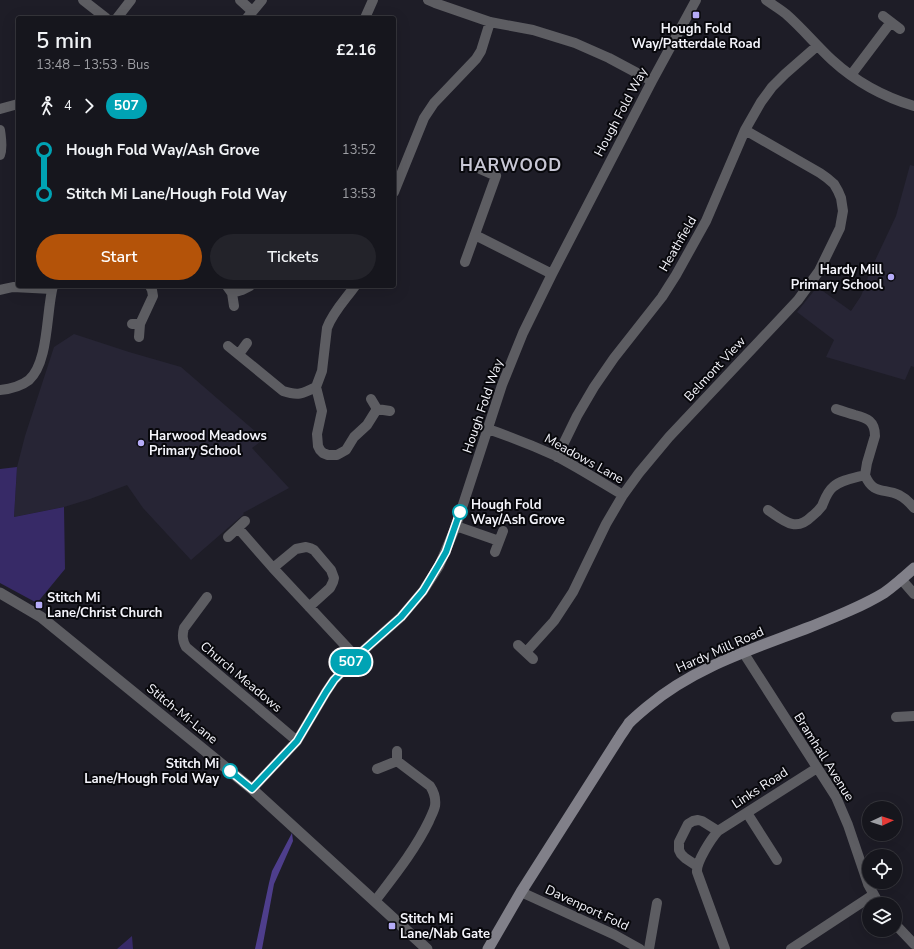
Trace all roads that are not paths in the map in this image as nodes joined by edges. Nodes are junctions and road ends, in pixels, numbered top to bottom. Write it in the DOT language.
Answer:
graph roads {
  1 [pos="84,0"];
  2 [pos="131,0"];
  3 [pos="240,0"];
  4 [pos="262,0"];
  5 [pos="373,0"];
  6 [pos="428,0"];
  7 [pos="696,0"];
  8 [pos="766,0"];
  9 [pos="250,14"];
  10 [pos="104,16"];
  11 [pos="119,16"];
  12 [pos="366,16"];
  13 [pos="883,16"];
  14 [pos="490,22"];
  15 [pos="891,22"];
  16 [pos="900,28"];
  17 [pos="817,46"];
  18 [pos="851,75"];
  19 [pos="652,80"];
  20 [pos="16,105"];
  21 [pos="914,106"];
  22 [pos="0,109"];
  23 [pos="0,130"];
  24 [pos="745,130"];
  25 [pos="0,155"];
  26 [pos="480,169"];
  27 [pos="396,187"];
  28 [pos="475,235"];
  29 [pos="466,262"];
  30 [pos="552,274"];
  31 [pos="16,287"];
  32 [pos="52,288"];
  33 [pos="151,288"];
  34 [pos="246,288"];
  35 [pos="353,288"];
  36 [pos="230,289"];
  37 [pos="0,290"];
  38 [pos="234,306"];
  39 [pos="139,337"];
  40 [pos="248,343"];
  41 [pos="228,346"];
  42 [pos="239,354"];
  43 [pos="316,387"];
  44 [pos="0,390"];
  45 [pos="371,399"];
  46 [pos="836,408"];
  47 [pos="377,409"];
  48 [pos="390,411"];
  49 [pos="488,429"];
  50 [pos="557,457"];
  51 [pos="865,475"];
  52 [pos="623,495"];
  53 [pos="914,508"];
  54 [pos="768,510"];
  55 [pos="245,521"];
  56 [pos="456,526"];
  57 [pos="238,528"];
  58 [pos="503,531"];
  59 [pos="228,537"];
  60 [pos="499,542"];
  61 [pos="495,552"];
  62 [pos="273,568"];
  63 [pos="914,568"];
  64 [pos="901,579"];
  65 [pos="0,593"];
  66 [pos="914,594"];
  67 [pos="207,597"];
  68 [pos="309,607"];
  69 [pos="518,645"];
  70 [pos="744,652"];
  71 [pos="356,657"];
  72 [pos="914,716"];
  73 [pos="896,717"];
  74 [pos="297,741"];
  75 [pos="817,768"];
  76 [pos="377,769"];
  77 [pos="252,789"];
  78 [pos="747,813"];
  79 [pos="718,831"];
  80 [pos="773,859"];
  81 [pos="697,866"];
  82 [pos="521,892"];
  83 [pos="873,895"];
  84 [pos="376,901"];
  85 [pos="657,903"];
  86 [pos="902,931"];
  87 [pos="914,944"];
  88 [pos="490,948"];
  89 [pos="427,949"];
  90 [pos="640,949"];
  91 [pos="649,949"];
  92 [pos="725,949"];
  93 [pos="793,949"];
  1 -- 10 [label="street"];
  2 -- 11 [label="street"];
  3 -- 9 [label="street"];
  4 -- 9 [label="street"];
  5 -- 12 [label="street"];
  6 -- 14 [label="street"];
  7 -- 19 [label="street, Hough Fold Way"];
  8 -- 17 [label="street"];
  13 -- 15 [label="street"];
  14 -- 19 [label="street"];
  14 -- 27 [label="street"];
  15 -- 16 [label="street"];
  15 -- 18 [label="street"];
  17 -- 18 [label="street"];
  17 -- 24 [label="street, Heathfield"];
  18 -- 21 [label="street"];
  19 -- 30 [label="street, Hough Fold Way"];
  20 -- 22 [label="street"];
  23 -- 25 [label="street"];
  24 -- 50 [label="street, Heathfield"];
  24 -- 52 [label="street, Belmont View"];
  26 -- 28 [label="street"];
  28 -- 29 [label="street"];
  28 -- 30 [label="street"];
  30 -- 49 [label="street, Hough Fold Way"];
  31 -- 37 [label="street"];
  32 -- 44 [label="street"];
  33 -- 39 [label="street"];
  34 -- 36 [label="street"];
  35 -- 43 [label="street"];
  36 -- 38 [label="street"];
  40 -- 42 [label="street"];
  41 -- 42 [label="street"];
  42 -- 43 [label="street"];
  43 -- 47 [label="street"];
  45 -- 47 [label="street"];
  46 -- 51 [label="street"];
  47 -- 48 [label="street"];
  49 -- 50 [label="street, Meadows Lane"];
  49 -- 56 [label="street, Hough Fold Way"];
  50 -- 52 [label="street, Meadows Lane"];
  51 -- 53 [label="street"];
  51 -- 54 [label="street"];
  52 -- 69 [label="street, Belmont View"];
  55 -- 57 [label="street"];
  56 -- 60 [label="street"];
  56 -- 71 [label="street, Hough Fold Way"];
  57 -- 59 [label="street"];
  57 -- 62 [label="street"];
  58 -- 60 [label="street"];
  60 -- 61 [label="street"];
  62 -- 68 [label="street"];
  62 -- 68 [label="street"];
  63 -- 64 [label="main road, Hardy Mill Road"];
  64 -- 66 [label="street"];
  64 -- 70 [label="main road, Hardy Mill Road"];
  65 -- 77 [label="street, Stitch-Mi-Lane"];
  67 -- 74 [label="street, Church Meadows"];
  68 -- 71 [label="street"];
  70 -- 75 [label="street, Bramhall Avenue"];
  70 -- 82 [label="main road, Hardy Mill Road"];
  71 -- 74 [label="street, Hough Fold Way"];
  72 -- 73 [label="street"];
  74 -- 77 [label="street, Hough Fold Way"];
  75 -- 78 [label="street, Links Road"];
  75 -- 83 [label="street, Bramhall Avenue"];
  76 -- 84 [label="street"];
  77 -- 84 [label="street, Stitch-Mi-Lane"];
  78 -- 79 [label="street, Links Road"];
  78 -- 80 [label="street"];
  79 -- 81 [label="street, Links Road"];
  79 -- 81 [label="street"];
  81 -- 92 [label="street"];
  82 -- 88 [label="main road, Hardy Mill Road"];
  82 -- 90 [label="street, Davenport Fold"];
  83 -- 93 [label="street"];
  84 -- 89 [label="street, Stitch-Mi-Lane"];
  85 -- 91 [label="street"];
  86 -- 87 [label="street"];
}
